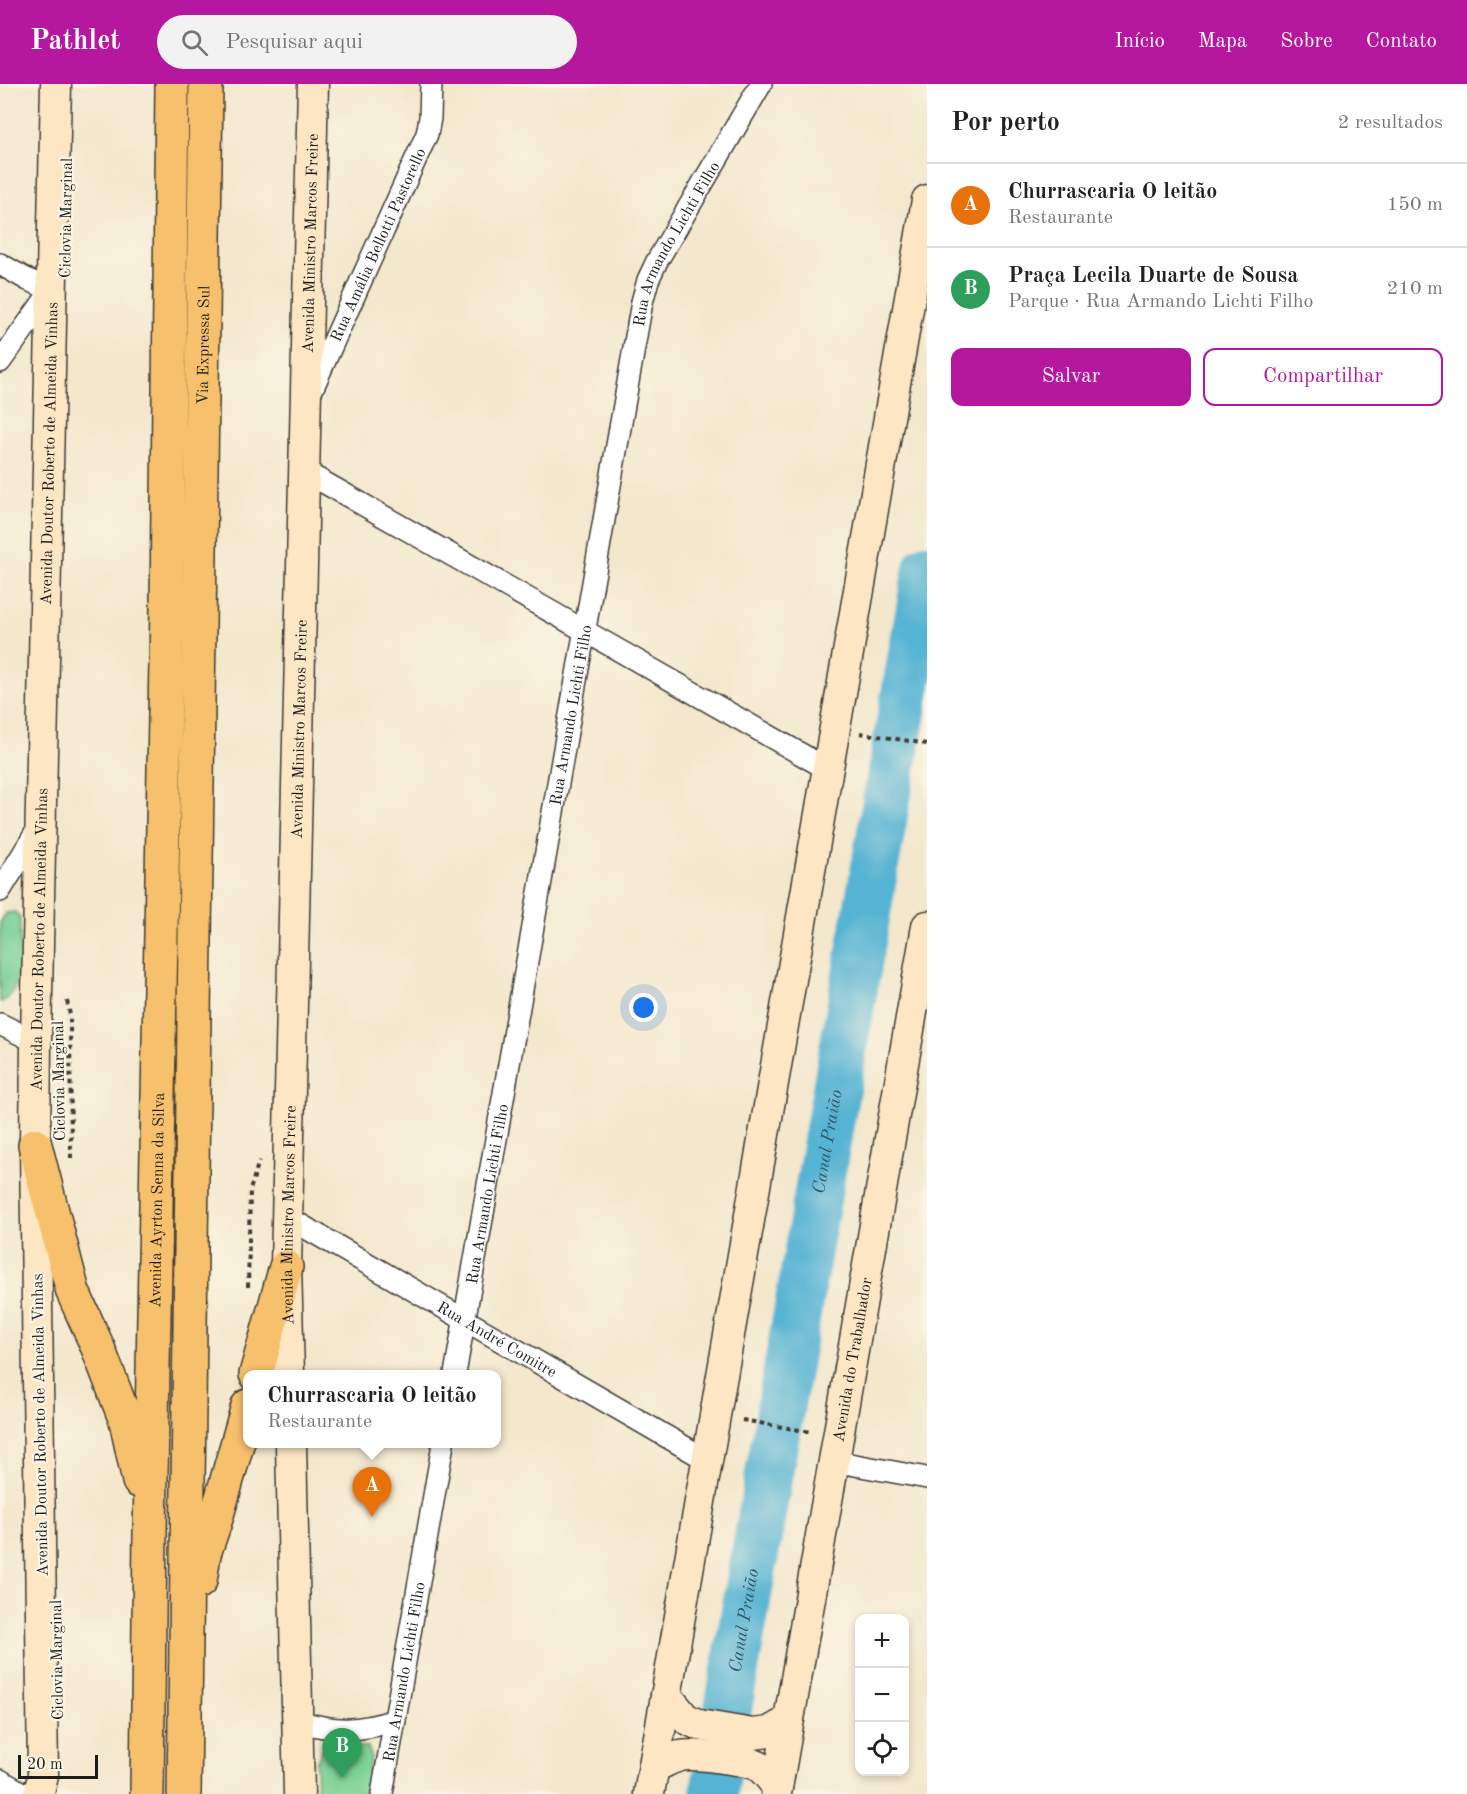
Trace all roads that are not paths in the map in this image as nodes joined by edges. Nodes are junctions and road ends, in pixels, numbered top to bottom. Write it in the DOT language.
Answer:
graph roads {
  1 [pos="56,84"];
  2 [pos="172,84"];
  3 [pos="206,84"];
  4 [pos="313,84"];
  5 [pos="431,84"];
  6 [pos="761,84"];
  7 [pos="927,200"];
  8 [pos="0,264"];
  9 [pos="52,290"];
  10 [pos="0,362"];
  11 [pos="306,402"];
  12 [pos="304,471"];
  13 [pos="167,607"];
  14 [pos="584,631"];
  15 [pos="829,770"];
  16 [pos="40,826"];
  17 [pos="0,891"];
  18 [pos="927,926"];
  19 [pos="0,1023"];
  20 [pos="36,1042"];
  21 [pos="35,1145"];
  22 [pos="287,1217"];
  23 [pos="286,1267"];
  24 [pos="465,1321"];
  25 [pos="257,1370"];
  26 [pos="289,1370"];
  27 [pos="456,1370"];
  28 [pos="243,1424"];
  29 [pos="291,1448"];
  30 [pos="442,1448"];
  31 [pos="707,1460"];
  32 [pos="833,1461"];
  33 [pos="927,1478"];
  34 [pos="150,1533"];
  35 [pos="185,1684"];
  36 [pos="666,1695"];
  37 [pos="394,1720"];
  38 [pos="298,1721"];
  39 [pos="788,1721"];
  40 [pos="0,1780"];
  41 [pos="651,1781"];
  42 [pos="40,1789"];
  43 [pos="777,1791"];
  44 [pos="147,1794"];
  45 [pos="184,1794"];
  46 [pos="299,1794"];
  47 [pos="382,1794"];
  1 -- 9 [label="main road, Avenida Doutor Roberto de Almeida Vinhas"];
  2 -- 13 [label="highway, Via Expressa Sul"];
  3 -- 35 [label="highway, Via Expressa Sul"];
  4 -- 11 [label="main road, Avenida Ministro Marcos Freire"];
  5 -- 11 [label="street, Rua Amália Bellotti Pastorello"];
  6 -- 14 [label="street, Rua Armando Lichti Filho"];
  7 -- 15 [label="main road"];
  8 -- 9 [label="street"];
  9 -- 10 [label="street"];
  9 -- 16 [label="main road, Avenida Doutor Roberto de Almeida Vinhas"];
  11 -- 12 [label="main road, Avenida Ministro Marcos Freire"];
  12 -- 14 [label="street"];
  12 -- 22 [label="main road, Avenida Ministro Marcos Freire"];
  13 -- 34 [label="highway, Avenida Ayrton Senna da Silva"];
  14 -- 15 [label="street"];
  14 -- 24 [label="street, Rua Armando Lichti Filho"];
  15 -- 31 [label="main road"];
  16 -- 17 [label="street"];
  16 -- 20 [label="main road, Avenida Doutor Roberto de Almeida Vinhas"];
  18 -- 32 [label="main road, Avenida do Trabalhador"];
  19 -- 20 [label="street"];
  20 -- 21 [label="main road, Avenida Doutor Roberto de Almeida Vinhas"];
  21 -- 34 [label="highway"];
  21 -- 42 [label="main road, Avenida Doutor Roberto de Almeida Vinhas"];
  22 -- 23 [label="main road, Avenida Ministro Marcos Freire"];
  22 -- 24 [label="street, Rua André Comitre"];
  23 -- 25 [label="highway"];
  23 -- 26 [label="main road, Avenida Ministro Marcos Freire"];
  24 -- 27 [label="street, Rua Armando Lichti Filho"];
  24 -- 31 [label="street, Rua André Comitre"];
  28 -- 35 [label="highway"];
  29 -- 38 [label="main road"];
  30 -- 37 [label="street, Rua Armando Lichti Filho"];
  31 -- 36 [label="main road"];
  32 -- 33 [label="street"];
  32 -- 39 [label="main road, Avenida do Trabalhador"];
  34 -- 44 [label="highway, Avenida Ayrton Senna da Silva"];
  35 -- 45 [label="highway"];
  36 -- 39 [label="main road"];
  36 -- 41 [label="main road"];
  37 -- 38 [label="street"];
  37 -- 47 [label="street, Rua Armando Lichti Filho"];
  38 -- 46 [label="main road"];
  39 -- 43 [label="main road, Avenida do Trabalhador"];
  40 -- 42 [label="street"];
  41 -- 43 [label="main road"];
}
